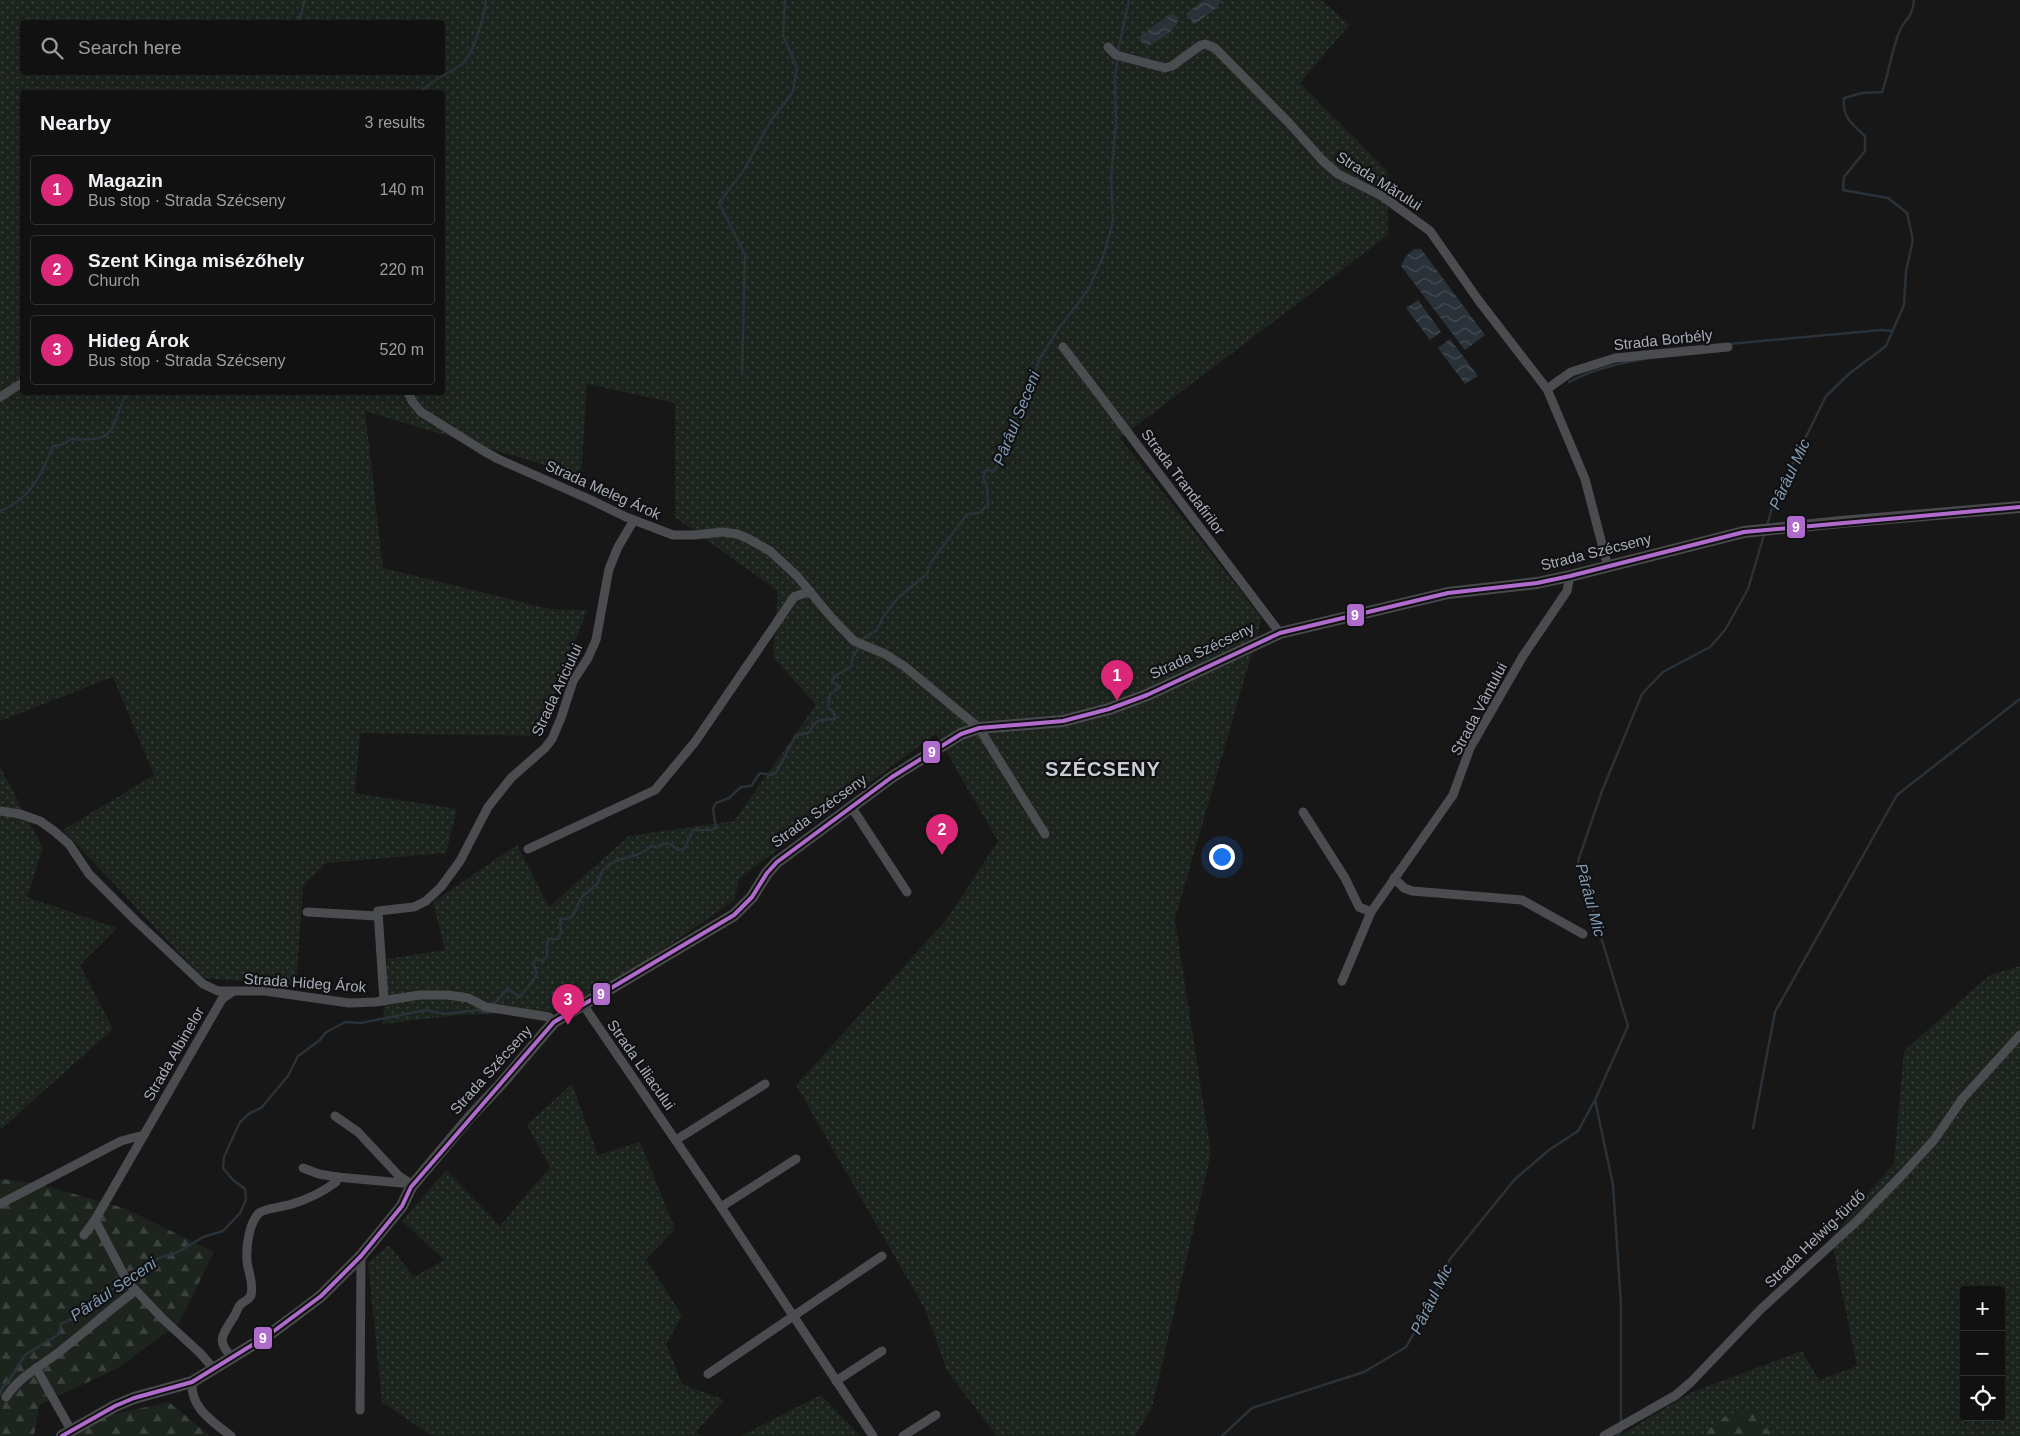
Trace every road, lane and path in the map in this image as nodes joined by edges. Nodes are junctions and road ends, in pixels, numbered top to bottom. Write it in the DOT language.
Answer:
graph roads {
  1 [pos="1108,47"];
  2 [pos="1064,346"];
  3 [pos="1728,347"];
  4 [pos="20,384"];
  5 [pos="1547,389"];
  6 [pos="409,395"];
  7 [pos="0,397"];
  8 [pos="2020,507"];
  9 [pos="634,520"];
  10 [pos="1608,567"];
  11 [pos="1570,576"];
  12 [pos="810,591"];
  13 [pos="1280,633"];
  14 [pos="979,728"];
  15 [pos="852,808"];
  16 [pos="0,811"];
  17 [pos="1303,812"];
  18 [pos="1045,834"];
  19 [pos="528,849"];
  20 [pos="1394,878"];
  21 [pos="908,892"];
  22 [pos="307,912"];
  23 [pos="1371,912"];
  24 [pos="377,916"];
  25 [pos="1583,934"];
  26 [pos="1342,981"];
  27 [pos="232,992"];
  28 [pos="384,1001"];
  29 [pos="584,1006"];
  30 [pos="554,1022"];
  31 [pos="2020,1035"];
  32 [pos="765,1084"];
  33 [pos="335,1116"];
  34 [pos="144,1135"];
  35 [pos="676,1140"];
  36 [pos="796,1159"];
  37 [pos="303,1168"];
  38 [pos="337,1178"];
  39 [pos="410,1185"];
  40 [pos="0,1204"];
  41 [pos="722,1207"];
  42 [pos="95,1220"];
  43 [pos="84,1234"];
  44 [pos="361,1256"];
  45 [pos="882,1256"];
  46 [pos="135,1291"];
  47 [pos="793,1315"];
  48 [pos="882,1351"];
  49 [pos="232,1358"];
  50 [pos="36,1368"];
  51 [pos="214,1369"];
  52 [pos="708,1374"];
  53 [pos="836,1381"];
  54 [pos="192,1382"];
  55 [pos="6,1397"];
  56 [pos="360,1410"];
  57 [pos="936,1415"];
  58 [pos="67,1433"];
  59 [pos="231,1436"];
  60 [pos="873,1436"];
  61 [pos="903,1436"];
  62 [pos="1604,1436"];
  1 -- 5 [label="street, Strada Mărului"];
  2 -- 13 [label="street, Strada Trandafirilor"];
  3 -- 5 [label="street, Strada Borbély"];
  4 -- 7 [label="street"];
  5 -- 10 [label="street, Strada Mărului"];
  6 -- 9 [label="street, Strada Meleg Árok"];
  8 -- 10 [label="street, Strada Szécseny"];
  9 -- 12 [label="street, Strada Meleg Árok"];
  9 -- 24 [label="street, Strada Ariciului"];
  10 -- 11 [label="street, Strada Szécseny"];
  11 -- 13 [label="street, Strada Szécseny"];
  11 -- 20 [label="street, Strada Vântului"];
  12 -- 14 [label="street, Strada Meleg Árok"];
  12 -- 19 [label="street"];
  13 -- 14 [label="street, Strada Szécseny"];
  14 -- 15 [label="street, Strada Szécseny"];
  14 -- 18 [label="street, Strada Meleg Árok"];
  15 -- 21 [label="street"];
  15 -- 29 [label="street, Strada Szécseny"];
  16 -- 27 [label="street, Strada Hideg Árok"];
  17 -- 23 [label="street"];
  20 -- 23 [label="street, Strada Vântului"];
  20 -- 25 [label="street"];
  22 -- 24 [label="street, Strada Ariciului"];
  23 -- 26 [label="street, Strada Vântului"];
  24 -- 28 [label="street"];
  27 -- 28 [label="street, Strada Hideg Árok"];
  27 -- 34 [label="street, Strada Albinelor"];
  28 -- 30 [label="street, Strada Hideg Árok"];
  29 -- 30 [label="street, Strada Szécseny"];
  29 -- 35 [label="street, Strada Liliacului"];
  30 -- 39 [label="street, Strada Szécseny"];
  31 -- 62 [label="street, Strada Helwig-fürdő"];
  32 -- 35 [label="street"];
  33 -- 39 [label="street"];
  34 -- 40 [label="street"];
  34 -- 42 [label="street, Strada Albinelor"];
  35 -- 41 [label="street, Strada Liliacului"];
  36 -- 41 [label="street"];
  37 -- 38 [label="street"];
  38 -- 39 [label="street"];
  38 -- 49 [label="street"];
  39 -- 44 [label="street, Strada Szécseny"];
  41 -- 47 [label="street, Strada Liliacului"];
  42 -- 43 [label="street, Strada Albinelor"];
  42 -- 46 [label="street"];
  44 -- 49 [label="street, Strada Szécseny"];
  44 -- 56 [label="street"];
  45 -- 47 [label="street"];
  46 -- 50 [label="street"];
  46 -- 51 [label="street"];
  47 -- 52 [label="street"];
  47 -- 53 [label="street, Strada Liliacului"];
  48 -- 53 [label="street"];
  49 -- 51 [label="street, Strada Szécseny"];
  50 -- 55 [label="street"];
  50 -- 58 [label="street"];
  51 -- 54 [label="street, Strada Szécseny"];
  53 -- 60 [label="street, Strada Liliacului"];
  54 -- 58 [label="street, Strada Szécseny"];
  54 -- 59 [label="street"];
  57 -- 61 [label="street"];
}
